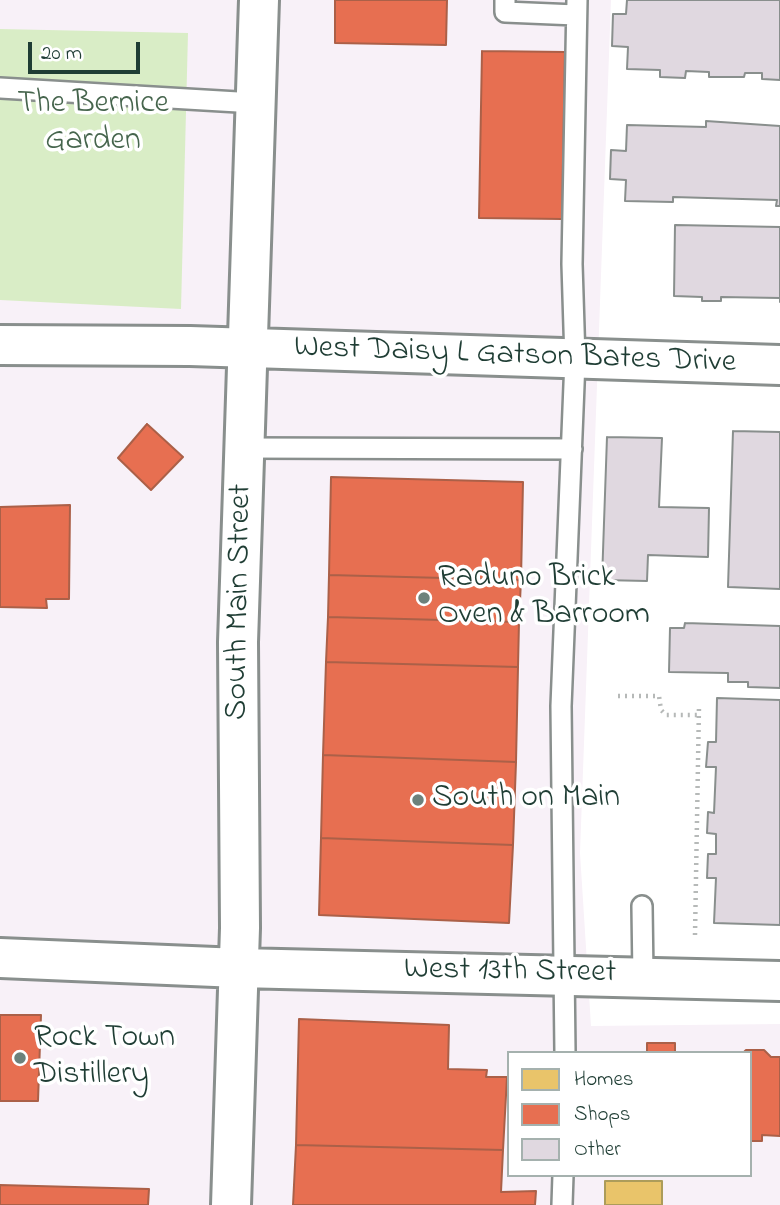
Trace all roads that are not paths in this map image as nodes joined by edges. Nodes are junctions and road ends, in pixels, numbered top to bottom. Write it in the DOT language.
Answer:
graph roads {
  1 [pos="259,0"];
  2 [pos="505,0"];
  3 [pos="576,8"];
  4 [pos="0,88"];
  5 [pos="255,103"];
  6 [pos="0,345"];
  7 [pos="249,350"];
  8 [pos="575,360"];
  9 [pos="780,365"];
  10 [pos="245,448"];
  11 [pos="572,449"];
  12 [pos="642,905"];
  13 [pos="0,958"];
  14 [pos="239,968"];
  15 [pos="565,974"];
  16 [pos="643,977"];
  17 [pos="780,981"];
  18 [pos="565,1051"];
  19 [pos="563,1177"];
  20 [pos="231,1205"];
  21 [pos="562,1205"];
  1 -- 5 [label="street, South Main Street"];
  2 -- 3 [label="lane"];
  3 -- 8 [label="lane"];
  4 -- 5 [label="lane"];
  5 -- 7 [label="street, South Main Street"];
  6 -- 7 [label="street, West Daisy L Gatson Bates Drive"];
  7 -- 8 [label="street, West Daisy L Gatson Bates Drive"];
  7 -- 10 [label="street, South Main Street"];
  8 -- 9 [label="street, West Daisy L Gatson Bates Drive"];
  8 -- 11 [label="lane"];
  10 -- 11 [label="lane"];
  10 -- 14 [label="street, South Main Street"];
  11 -- 15 [label="lane"];
  12 -- 16 [label="lane"];
  13 -- 14 [label="street, West 13th Street"];
  14 -- 15 [label="street, West 13th Street"];
  14 -- 20 [label="street, South Main Street"];
  15 -- 16 [label="street, West 13th Street"];
  15 -- 18 [label="lane"];
  16 -- 17 [label="street, West 13th Street"];
  19 -- 21 [label="lane"];
}
